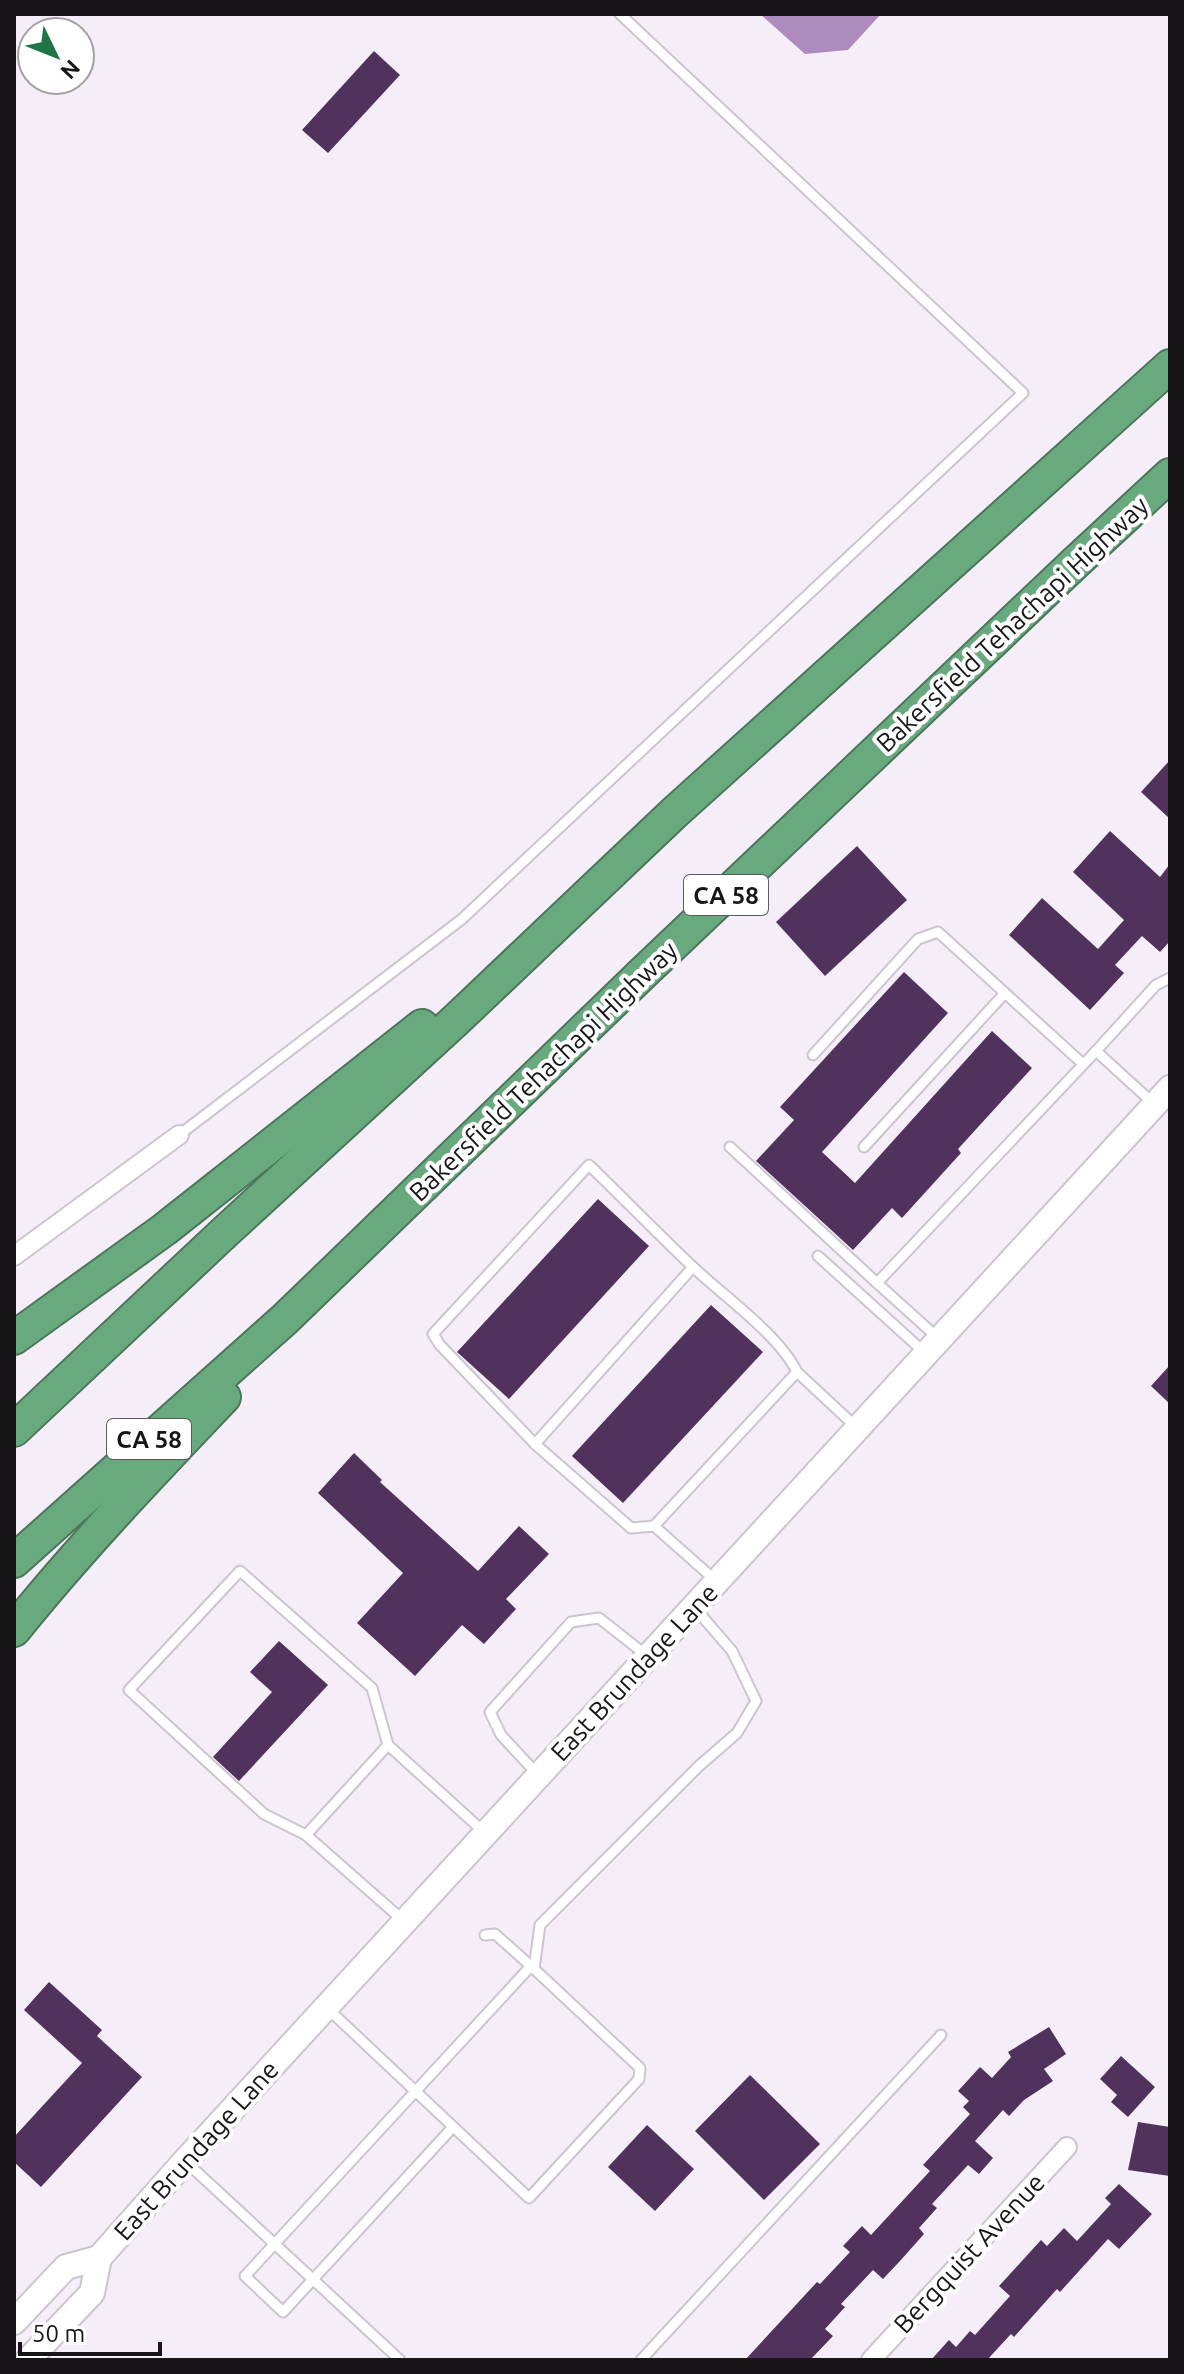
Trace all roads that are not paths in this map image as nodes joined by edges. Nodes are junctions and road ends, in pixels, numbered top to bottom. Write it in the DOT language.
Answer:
graph roads {
  1 [pos="620,14"];
  2 [pos="1170,366"];
  3 [pos="1170,475"];
  4 [pos="503,976"];
  5 [pos="1170,978"];
  6 [pos="1005,993"];
  7 [pos="1096,1051"];
  8 [pos="813,1055"];
  9 [pos="1083,1064"];
  10 [pos="1162,1096"];
  11 [pos="179,1135"];
  12 [pos="730,1147"];
  13 [pos="864,1147"];
  14 [pos="14,1256"];
  15 [pos="818,1256"];
  16 [pos="693,1267"];
  17 [pos="877,1283"];
  18 [pos="285,1319"];
  19 [pos="14,1338"];
  20 [pos="933,1347"];
  21 [pos="797,1372"];
  22 [pos="858,1428"];
  23 [pos="14,1430"];
  24 [pos="535,1444"];
  25 [pos="654,1526"];
  26 [pos="14,1561"];
  27 [pos="717,1582"];
  28 [pos="694,1607"];
  29 [pos="14,1630"];
  30 [pos="648,1657"];
  31 [pos="388,1745"];
  32 [pos="539,1776"];
  33 [pos="486,1833"];
  34 [pos="306,1835"];
  35 [pos="405,1922"];
  36 [pos="485,1935"];
  37 [pos="532,1968"];
  38 [pos="326,2007"];
  39 [pos="941,2035"];
  40 [pos="416,2092"];
  41 [pos="453,2127"];
  42 [pos="1067,2147"];
  43 [pos="185,2161"];
  44 [pos="275,2244"];
  45 [pos="99,2258"];
  46 [pos="313,2280"];
  47 [pos="14,2322"];
  48 [pos="28,2360"];
  49 [pos="400,2360"];
  50 [pos="641,2360"];
  51 [pos="871,2360"];
  1 -- 11 [label="lane"];
  2 -- 4 [label="highway"];
  3 -- 18 [label="highway, Bakersfield Tehachapi Highway / CA 58"];
  4 -- 19 [label="highway"];
  4 -- 23 [label="highway"];
  5 -- 7 [label="lane"];
  6 -- 8 [label="lane"];
  6 -- 9 [label="lane"];
  6 -- 13 [label="lane"];
  7 -- 9 [label="lane"];
  7 -- 10 [label="lane"];
  9 -- 17 [label="lane"];
  10 -- 20 [label="main road, East Brundage Lane"];
  11 -- 14 [label="street"];
  12 -- 17 [label="lane"];
  15 -- 20 [label="lane"];
  16 -- 21 [label="lane"];
  16 -- 24 [label="lane"];
  16 -- 24 [label="lane"];
  17 -- 20 [label="lane"];
  18 -- 26 [label="highway, Bakersfield Tehachapi Highway / CA 58"];
  18 -- 29 [label="highway"];
  20 -- 22 [label="main road, East Brundage Lane"];
  21 -- 22 [label="lane"];
  21 -- 25 [label="lane"];
  22 -- 27 [label="main road, East Brundage Lane"];
  24 -- 25 [label="lane"];
  25 -- 27 [label="lane"];
  27 -- 28 [label="main road, East Brundage Lane"];
  28 -- 30 [label="main road, East Brundage Lane"];
  28 -- 37 [label="lane"];
  30 -- 32 [label="main road, East Brundage Lane"];
  30 -- 32 [label="lane"];
  31 -- 33 [label="lane"];
  31 -- 34 [label="lane"];
  31 -- 34 [label="lane"];
  32 -- 33 [label="main road, East Brundage Lane"];
  33 -- 35 [label="main road, East Brundage Lane"];
  34 -- 35 [label="lane"];
  35 -- 38 [label="main road, East Brundage Lane"];
  36 -- 37 [label="lane"];
  37 -- 40 [label="lane"];
  37 -- 41 [label="lane"];
  38 -- 40 [label="lane"];
  38 -- 43 [label="main road, East Brundage Lane"];
  39 -- 50 [label="lane"];
  40 -- 41 [label="lane"];
  40 -- 44 [label="lane"];
  41 -- 46 [label="lane"];
  42 -- 51 [label="street, Bergquist Avenue"];
  43 -- 44 [label="lane"];
  43 -- 45 [label="main road, East Brundage Lane"];
  44 -- 46 [label="lane"];
  44 -- 46 [label="lane"];
  45 -- 47 [label="main road, East Brundage Lane"];
  45 -- 48 [label="main road, East Brundage Lane"];
  46 -- 49 [label="lane"];
}
